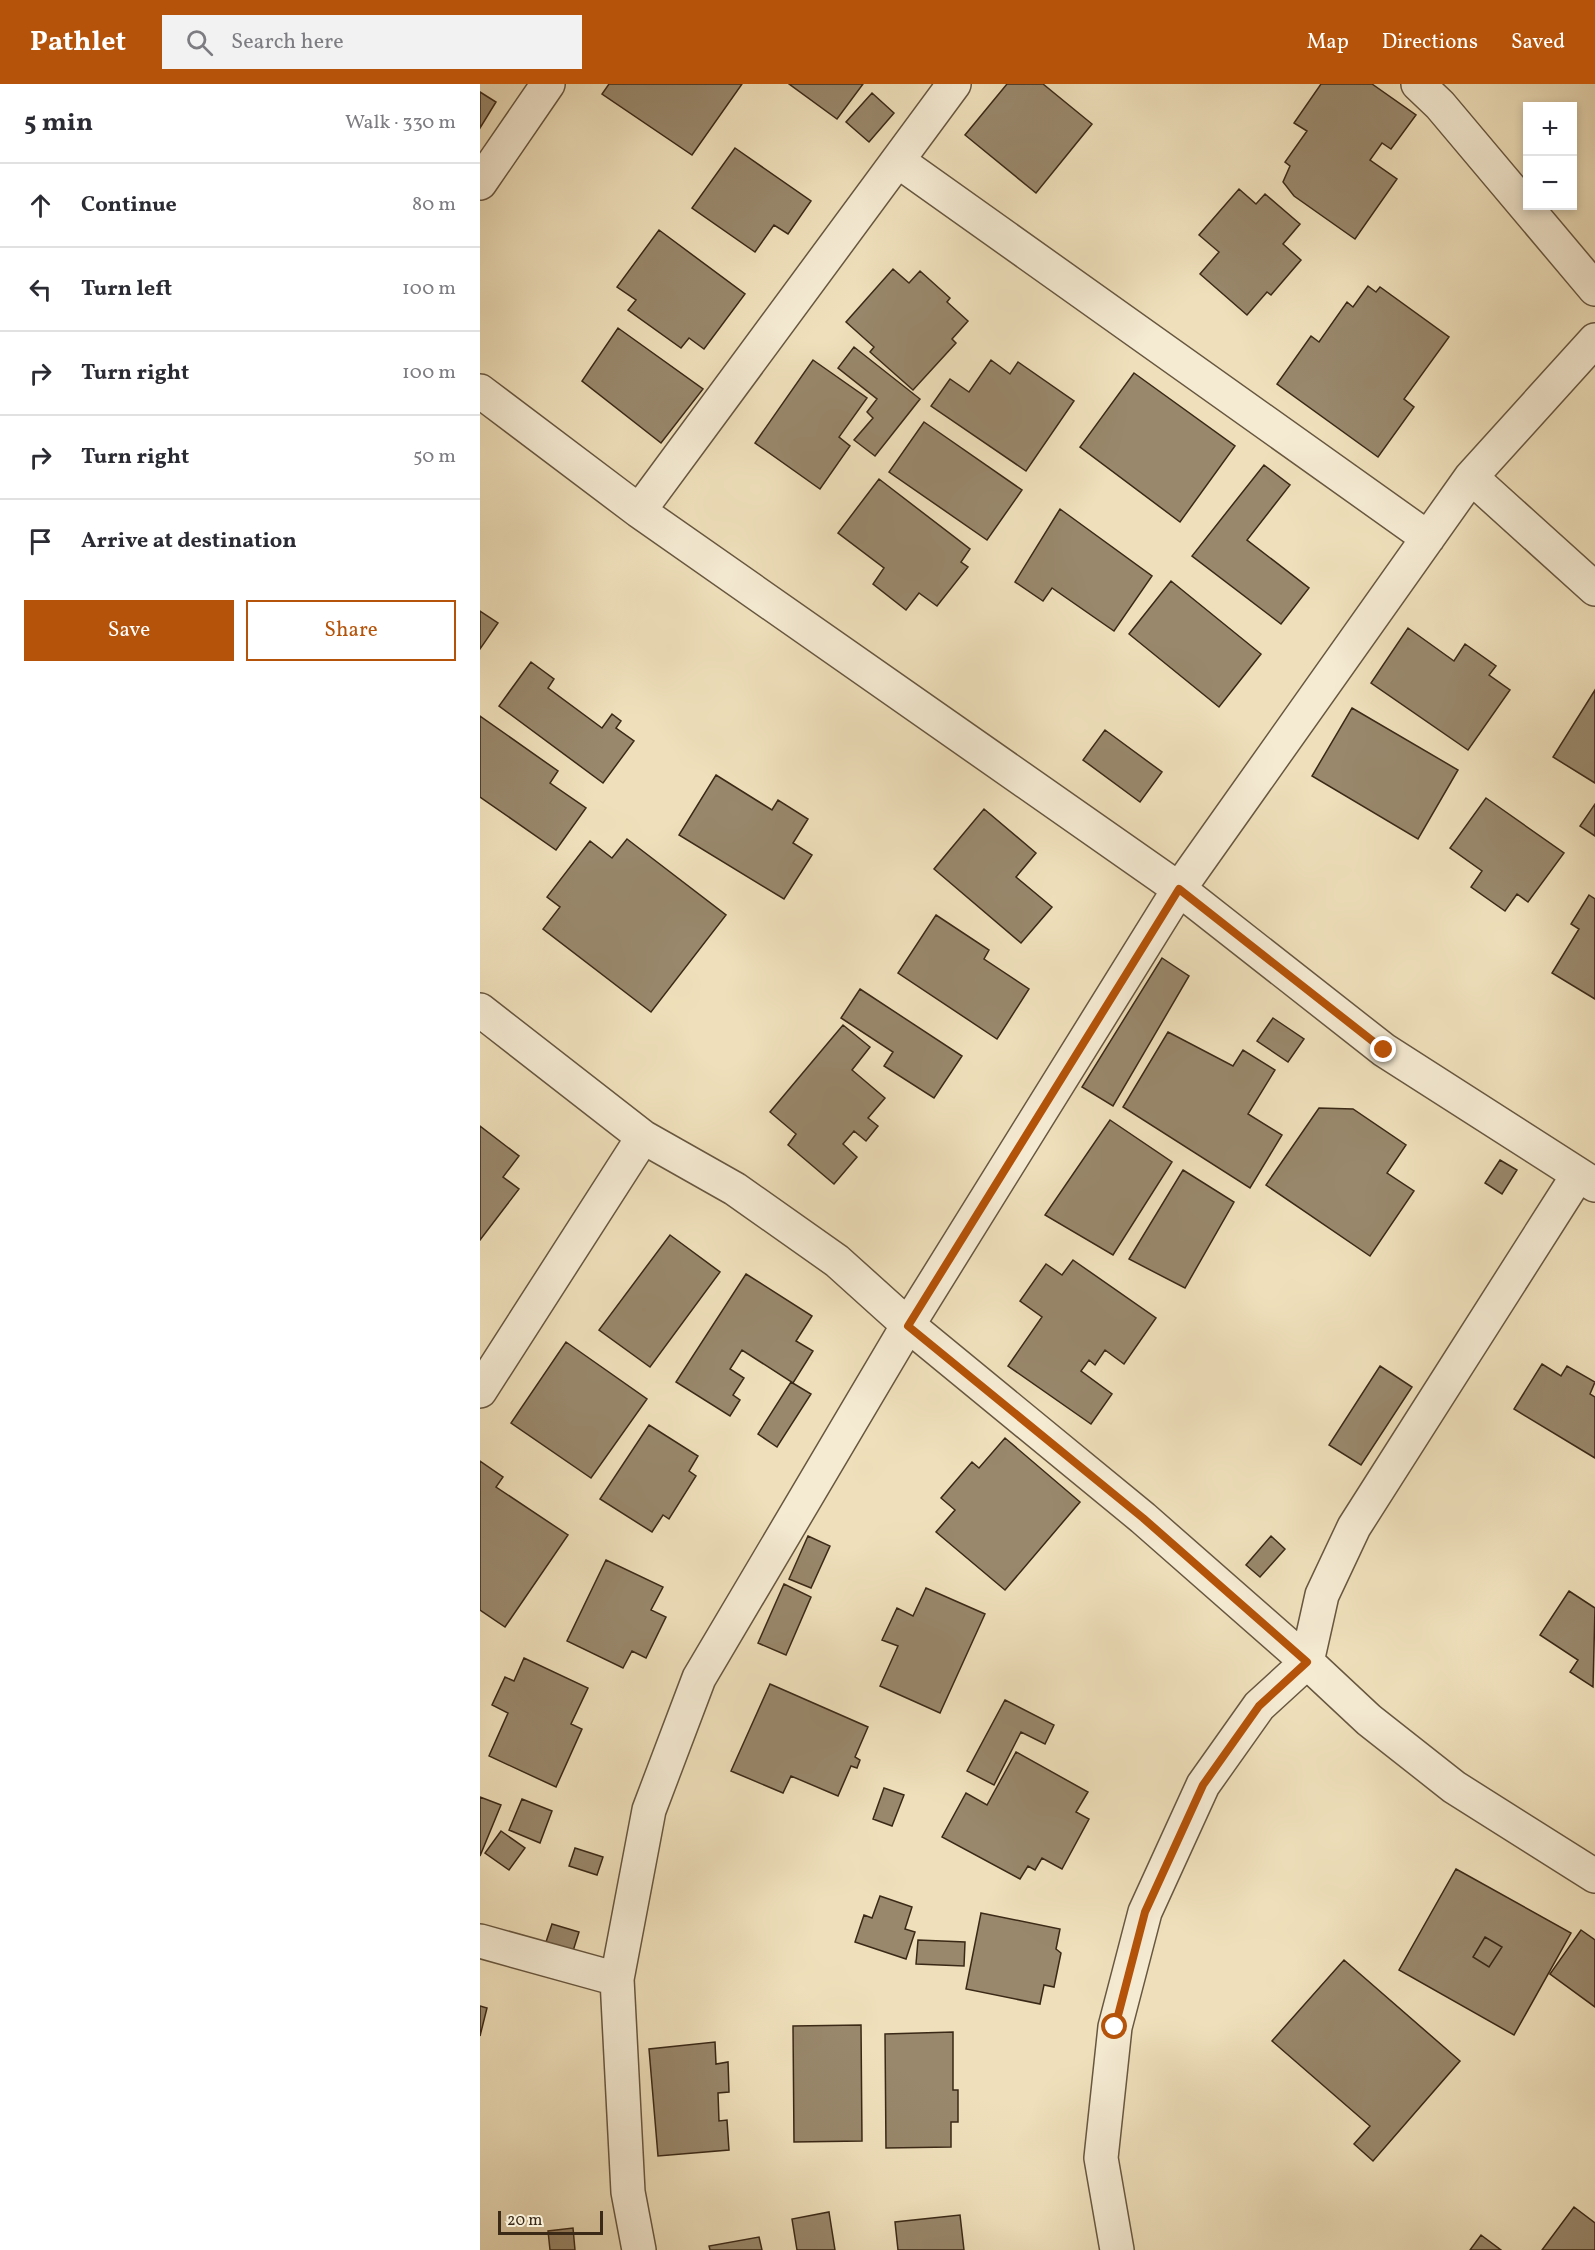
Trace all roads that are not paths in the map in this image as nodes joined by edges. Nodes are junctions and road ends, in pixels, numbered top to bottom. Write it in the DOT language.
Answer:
graph roads {
  1 [pos="548,84"];
  2 [pos="954,84"];
  3 [pos="1418,84"];
  4 [pos="898,161"];
  5 [pos="480,183"];
  6 [pos="1595,289"];
  7 [pos="1595,340"];
  8 [pos="480,391"];
  9 [pos="1471,477"];
  10 [pos="639,511"];
  11 [pos="1428,538"];
  12 [pos="1595,589"];
  13 [pos="1179,889"];
  14 [pos="480,1010"];
  15 [pos="643,1137"];
  16 [pos="1587,1180"];
  17 [pos="908,1326"];
  18 [pos="480,1391"];
  19 [pos="1307,1662"];
  20 [pos="1595,1876"];
  21 [pos="480,1941"];
  22 [pos="617,1980"];
  23 [pos="639,2250"];
  24 [pos="1117,2250"];
  1 -- 5 [label="street"];
  2 -- 4 [label="street"];
  3 -- 6 [label="street"];
  4 -- 10 [label="street"];
  4 -- 11 [label="street"];
  7 -- 9 [label="street"];
  8 -- 10 [label="street"];
  9 -- 11 [label="street"];
  9 -- 12 [label="street"];
  10 -- 13 [label="street"];
  11 -- 13 [label="street"];
  13 -- 16 [label="street"];
  13 -- 17 [label="street"];
  14 -- 15 [label="street"];
  15 -- 17 [label="street"];
  15 -- 18 [label="street"];
  16 -- 19 [label="street"];
  17 -- 19 [label="street"];
  17 -- 22 [label="street"];
  19 -- 20 [label="street"];
  19 -- 24 [label="street"];
  21 -- 22 [label="street"];
  22 -- 23 [label="street"];
}
